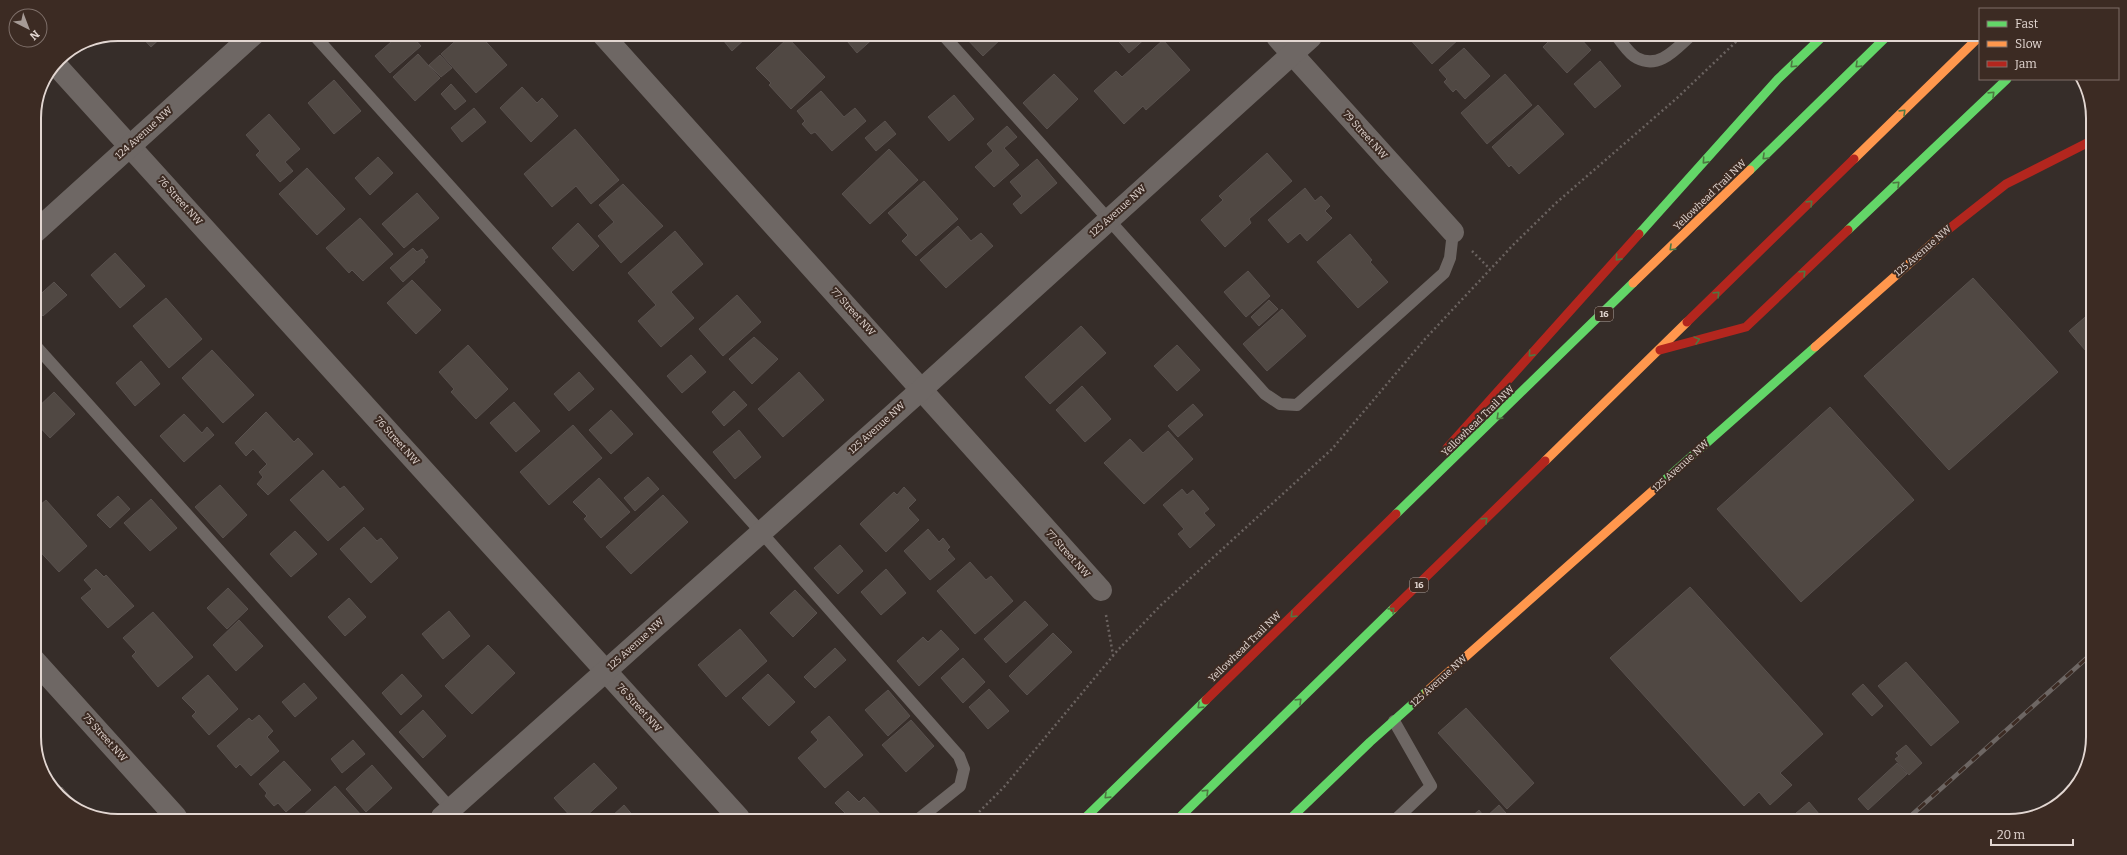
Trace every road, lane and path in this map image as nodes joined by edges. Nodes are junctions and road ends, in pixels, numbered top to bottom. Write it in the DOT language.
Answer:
graph roads {
  1 [pos="246,41"];
  2 [pos="319,41"];
  3 [pos="608,41"];
  4 [pos="949,41"];
  5 [pos="1280,41"];
  6 [pos="1307,41"];
  7 [pos="1621,41"];
  8 [pos="1685,41"];
  9 [pos="1737,41"];
  10 [pos="1817,41"];
  11 [pos="1882,41"];
  12 [pos="1975,41"];
  13 [pos="1292,54"];
  14 [pos="59,68"];
  15 [pos="2006,80"];
  16 [pos="2086,144"];
  17 [pos="130,146"];
  18 [pos="1109,219"];
  19 [pos="41,227"];
  20 [pos="1454,232"];
  21 [pos="1659,350"];
  22 [pos="41,352"];
  23 [pos="922,388"];
  24 [pos="1438,458"];
  25 [pos="1428,470"];
  26 [pos="761,532"];
  27 [pos="1321,588"];
  28 [pos="1101,590"];
  29 [pos="1114,656"];
  30 [pos="41,668"];
  31 [pos="606,672"];
  32 [pos="1394,721"];
  33 [pos="173,814"];
  34 [pos="449,814"];
  35 [pos="451,814"];
  36 [pos="735,814"];
  37 [pos="925,814"];
  38 [pos="976,814"];
  39 [pos="1089,814"];
  40 [pos="1183,814"];
  41 [pos="1295,814"];
  42 [pos="1401,814"];
  1 -- 17 [label="street, 124 Avenue NW"];
  2 -- 26 [label="lane"];
  3 -- 23 [label="street, 77 Street NW"];
  4 -- 18 [label="lane"];
  5 -- 13 [label="street, 79 Street NW"];
  6 -- 13 [label="street, 125 Avenue NW"];
  7 -- 8 [label="lane"];
  9 -- 29 [label="path"];
  10 -- 24 [label="main road, one-way"];
  11 -- 27 [label="main road, Yellowhead Trail NW / 16, one-way"];
  21 -- 12 [label="main road, 16, one-way"];
  13 -- 18 [label="street, 125 Avenue NW"];
  13 -- 20 [label="street, 79 Street NW"];
  14 -- 17 [label="street, 76 Street NW"];
  21 -- 15 [label="main road, one-way"];
  16 -- 32 [label="main road, 125 Avenue NW"];
  17 -- 19 [label="street, 124 Avenue NW"];
  17 -- 31 [label="street, 76 Street NW"];
  18 -- 20 [label="lane"];
  18 -- 23 [label="street, 125 Avenue NW"];
  40 -- 21 [label="main road, 16, one-way"];
  22 -- 34 [label="lane"];
  23 -- 26 [label="street, 125 Avenue NW"];
  23 -- 28 [label="street, 77 Street NW"];
  25 -- 27 [label="main road"];
  26 -- 31 [label="street, 125 Avenue NW"];
  26 -- 37 [label="lane"];
  27 -- 39 [label="main road, Yellowhead Trail NW / 16, one-way"];
  28 -- 29 [label="path"];
  29 -- 38 [label="path"];
  30 -- 33 [label="street, 75 Street NW"];
  31 -- 35 [label="street, 125 Avenue NW"];
  31 -- 36 [label="street, 76 Street NW"];
  32 -- 41 [label="main road, 125 Avenue NW"];
  32 -- 42 [label="lane"];
}
